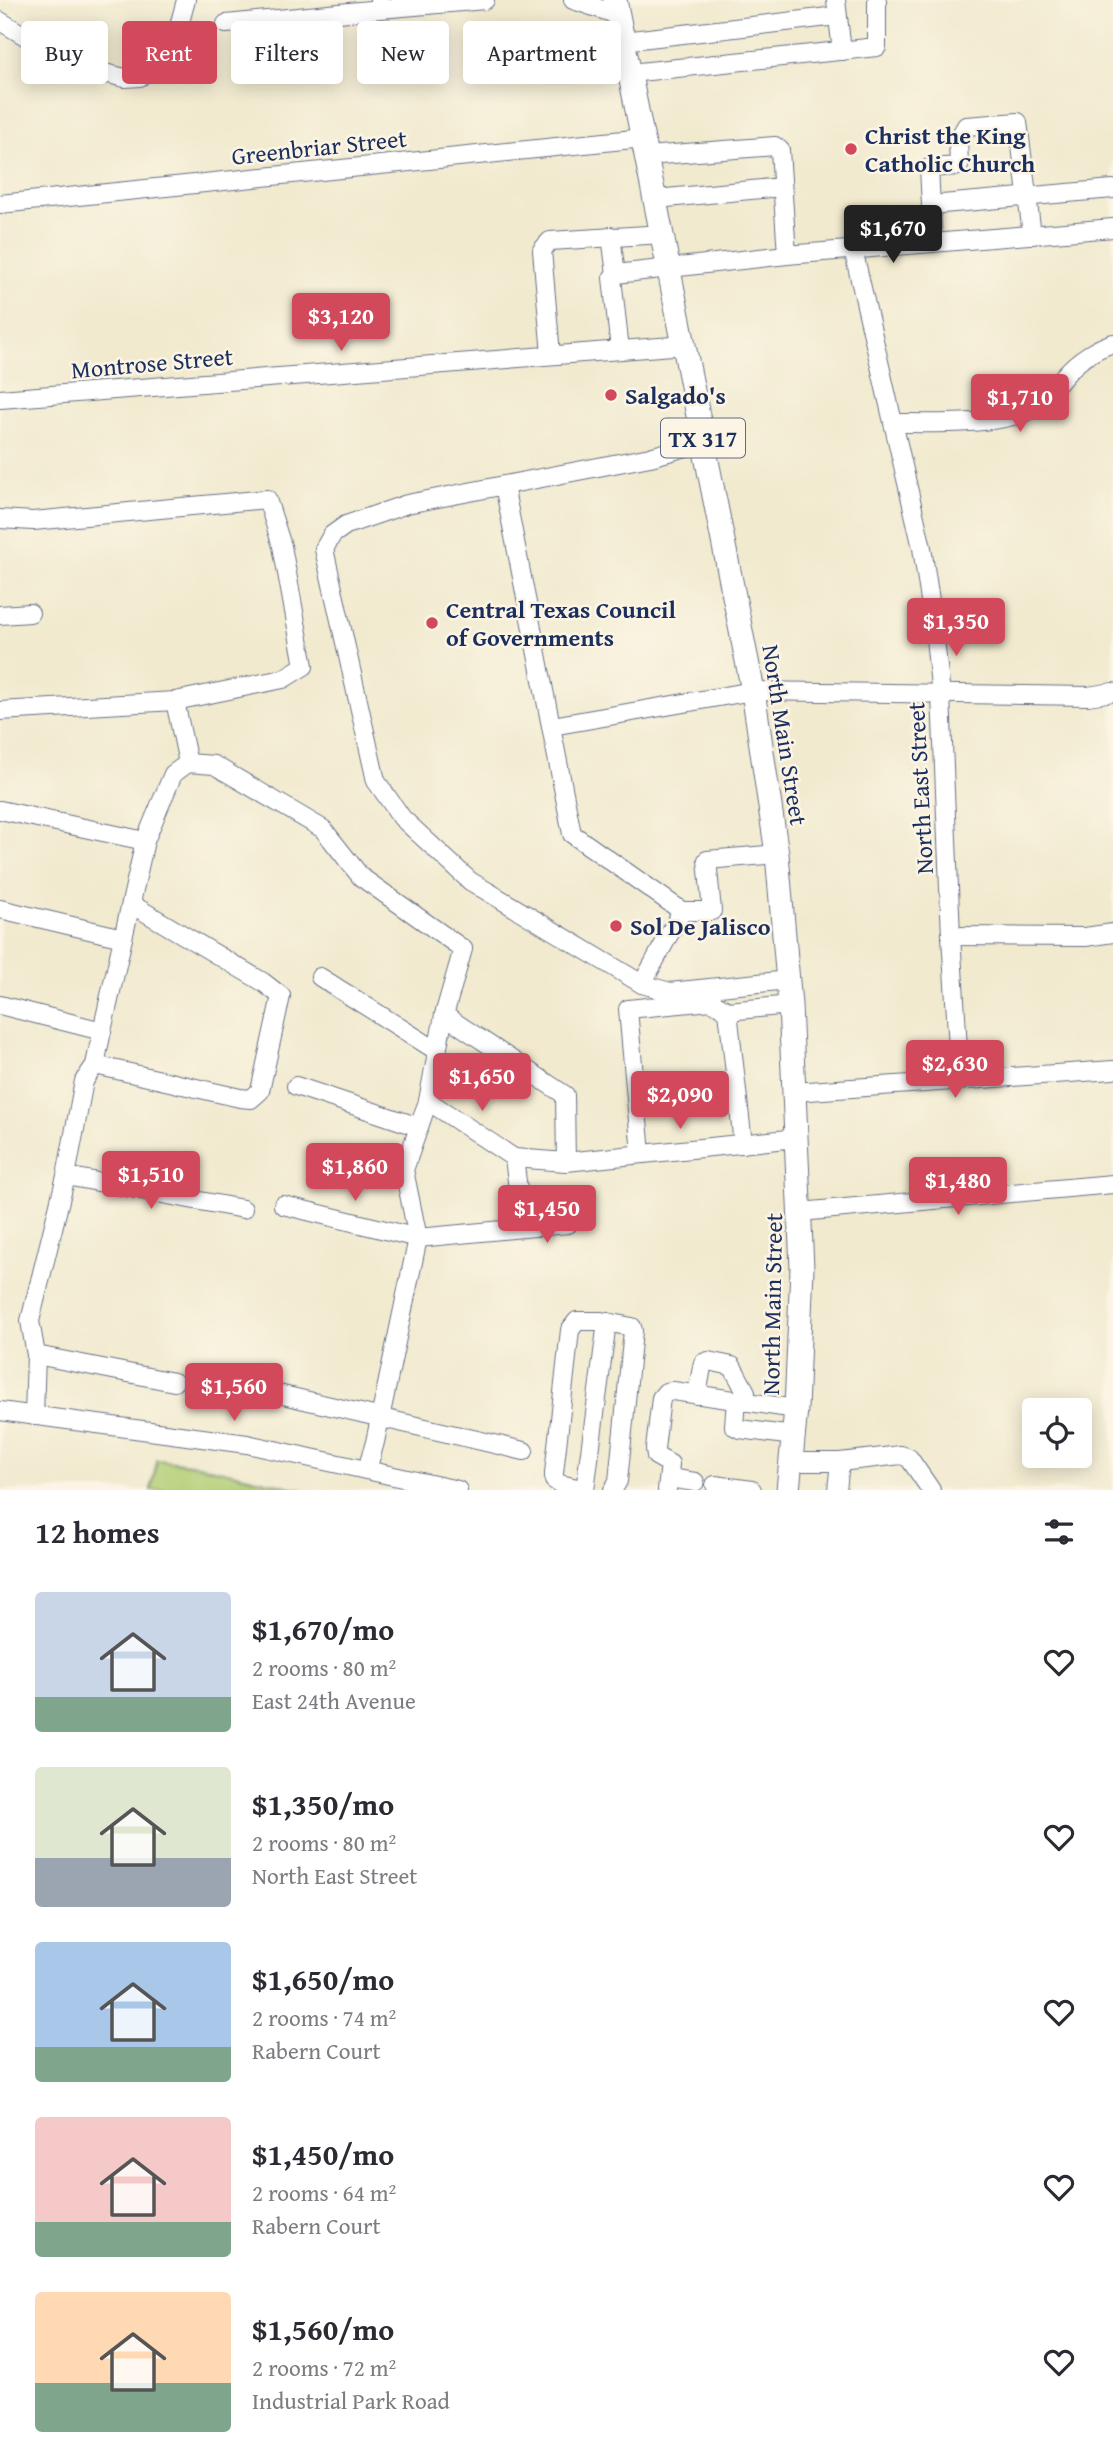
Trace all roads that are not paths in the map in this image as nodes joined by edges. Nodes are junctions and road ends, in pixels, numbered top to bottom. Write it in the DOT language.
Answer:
graph roads {
  1 [pos="186,0"];
  2 [pos="485,0"];
  3 [pos="573,0"];
  4 [pos="877,0"];
  5 [pos="380,5"];
  6 [pos="617,8"];
  7 [pos="837,8"];
  8 [pos="0,21"];
  9 [pos="226,24"];
  10 [pos="623,41"];
  11 [pos="842,51"];
  12 [pos="630,73"];
  13 [pos="645,147"];
  14 [pos="782,187"];
  15 [pos="1113,189"];
  16 [pos="1028,197"];
  17 [pos="656,199"];
  18 [pos="0,204"];
  19 [pos="931,205"];
  20 [pos="1113,228"];
  21 [pos="663,234"];
  22 [pos="1032,235"];
  23 [pos="611,236"];
  24 [pos="933,243"];
  25 [pos="853,249"];
  26 [pos="787,255"];
  27 [pos="670,268"];
  28 [pos="616,274"];
  29 [pos="1113,342"];
  30 [pos="685,345"];
  31 [pos="620,350"];
  32 [pos="551,355"];
  33 [pos="0,399"];
  34 [pos="893,423"];
  35 [pos="704,442"];
  36 [pos="504,485"];
  37 [pos="0,519"];
  38 [pos="30,613"];
  39 [pos="0,615"];
  40 [pos="753,691"];
  41 [pos="1113,692"];
  42 [pos="941,695"];
  43 [pos="175,701"];
  44 [pos="0,711"];
  45 [pos="552,726"];
  46 [pos="188,763"];
  47 [pos="0,810"];
  48 [pos="145,841"];
  49 [pos="777,854"];
  50 [pos="131,904"];
  51 [pos="0,909"];
  52 [pos="682,911"];
  53 [pos="1113,933"];
  54 [pos="951,936"];
  55 [pos="123,938"];
  56 [pos="320,976"];
  57 [pos="788,980"];
  58 [pos="642,984"];
  59 [pos="0,1005"];
  60 [pos="790,1005"];
  61 [pos="728,1011"];
  62 [pos="444,1015"];
  63 [pos="102,1031"];
  64 [pos="437,1051"];
  65 [pos="95,1065"];
  66 [pos="1113,1070"];
  67 [pos="960,1080"];
  68 [pos="296,1086"];
  69 [pos="794,1092"];
  70 [pos="428,1101"];
  71 [pos="419,1127"];
  72 [pos="797,1138"];
  73 [pos="743,1144"];
  74 [pos="641,1154"];
  75 [pos="514,1158"];
  76 [pos="566,1162"];
  77 [pos="66,1176"];
  78 [pos="1113,1184"];
  79 [pos="283,1205"];
  80 [pos="243,1209"];
  81 [pos="800,1212"];
  82 [pos="568,1224"];
  83 [pos="523,1228"];
  84 [pos="418,1238"];
  85 [pos="607,1322"];
  86 [pos="36,1355"];
  87 [pos="174,1382"];
  88 [pos="257,1389"];
  89 [pos="697,1395"];
  90 [pos="740,1401"];
  91 [pos="796,1409"];
  92 [pos="0,1411"];
  93 [pos="34,1416"];
  94 [pos="380,1418"];
  95 [pos="794,1436"];
  96 [pos="524,1451"];
  97 [pos="791,1461"];
  98 [pos="840,1462"];
  99 [pos="367,1469"];
  100 [pos="695,1482"];
  101 [pos="668,1484"];
  102 [pos="715,1485"];
  103 [pos="458,1490"];
  104 [pos="585,1490"];
  105 [pos="613,1490"];
  106 [pos="752,1490"];
  107 [pos="788,1490"];
  108 [pos="837,1490"];
  109 [pos="931,1490"];
  1 -- 8 [label="street"];
  2 -- 5 [label="street"];
  3 -- 6 [label="street"];
  4 -- 11 [label="street"];
  5 -- 9 [label="street"];
  6 -- 10 [label="main road, North Main Street / TX 317"];
  7 -- 10 [label="street"];
  7 -- 11 [label="street"];
  10 -- 12 [label="main road, North Main Street / TX 317"];
  11 -- 12 [label="street"];
  12 -- 13 [label="main road, North Main Street / TX 317"];
  13 -- 14 [label="street, Greenbriar Street"];
  13 -- 17 [label="main road, North Main Street / TX 317"];
  13 -- 18 [label="street, Greenbriar Street"];
  14 -- 17 [label="street"];
  14 -- 26 [label="street"];
  15 -- 16 [label="street"];
  16 -- 19 [label="street"];
  16 -- 19 [label="street"];
  16 -- 22 [label="street"];
  17 -- 21 [label="main road, North Main Street / TX 317"];
  19 -- 24 [label="street"];
  20 -- 22 [label="street"];
  21 -- 23 [label="street"];
  21 -- 27 [label="main road, North Main Street / TX 317"];
  22 -- 24 [label="street"];
  23 -- 28 [label="street"];
  23 -- 32 [label="street"];
  24 -- 25 [label="street"];
  25 -- 26 [label="street"];
  25 -- 34 [label="street, North East Street"];
  26 -- 27 [label="street"];
  27 -- 28 [label="street"];
  27 -- 30 [label="main road, North Main Street / TX 317"];
  28 -- 31 [label="street"];
  29 -- 34 [label="street"];
  30 -- 31 [label="street, Montrose Street"];
  30 -- 35 [label="main road, North Main Street / TX 317"];
  31 -- 32 [label="street, Montrose Street"];
  32 -- 33 [label="street, Montrose Street"];
  34 -- 42 [label="street, North East Street"];
  35 -- 36 [label="street"];
  35 -- 40 [label="main road, North Main Street / TX 317"];
  36 -- 45 [label="street"];
  36 -- 58 [label="street"];
  37 -- 43 [label="street"];
  38 -- 39 [label="street"];
  40 -- 42 [label="street"];
  40 -- 45 [label="street"];
  40 -- 49 [label="main road, North Main Street / TX 317"];
  41 -- 42 [label="street"];
  42 -- 54 [label="street, North East Street"];
  43 -- 44 [label="street"];
  43 -- 46 [label="street"];
  45 -- 52 [label="street"];
  46 -- 48 [label="street"];
  46 -- 62 [label="street"];
  47 -- 48 [label="street"];
  48 -- 50 [label="street"];
  49 -- 52 [label="street"];
  49 -- 57 [label="main road, North Main Street / TX 317"];
  50 -- 55 [label="street"];
  50 -- 65 [label="street"];
  51 -- 55 [label="street"];
  52 -- 58 [label="street"];
  53 -- 54 [label="street"];
  54 -- 67 [label="street, North East Street"];
  55 -- 63 [label="street"];
  56 -- 64 [label="street"];
  57 -- 58 [label="street"];
  57 -- 60 [label="main road, North Main Street / TX 317"];
  59 -- 63 [label="street"];
  60 -- 61 [label="street"];
  60 -- 69 [label="main road, North Main Street / TX 317"];
  61 -- 73 [label="street"];
  61 -- 74 [label="street"];
  62 -- 64 [label="street"];
  62 -- 76 [label="street"];
  63 -- 65 [label="street"];
  64 -- 70 [label="street"];
  65 -- 77 [label="street"];
  66 -- 67 [label="street"];
  67 -- 69 [label="street"];
  68 -- 71 [label="street"];
  69 -- 72 [label="main road, North Main Street / TX 317"];
  70 -- 71 [label="street"];
  70 -- 75 [label="street"];
  71 -- 84 [label="street"];
  72 -- 73 [label="street"];
  72 -- 81 [label="main road, North Main Street / TX 317"];
  73 -- 74 [label="street"];
  74 -- 76 [label="street"];
  75 -- 76 [label="street"];
  75 -- 83 [label="street"];
  77 -- 80 [label="street"];
  77 -- 86 [label="street"];
  78 -- 81 [label="street"];
  79 -- 84 [label="street"];
  81 -- 91 [label="main road, North Main Street / TX 317"];
  82 -- 83 [label="street"];
  83 -- 84 [label="street"];
  84 -- 94 [label="street"];
  85 -- 104 [label="street"];
  85 -- 104 [label="street"];
  85 -- 105 [label="street"];
  86 -- 87 [label="street"];
  86 -- 93 [label="street"];
  88 -- 94 [label="street"];
  89 -- 90 [label="street"];
  89 -- 90 [label="street"];
  89 -- 101 [label="street"];
  90 -- 91 [label="street"];
  90 -- 95 [label="street"];
  91 -- 95 [label="main road, North Main Street / TX 317"];
  92 -- 93 [label="street"];
  93 -- 99 [label="street"];
  94 -- 96 [label="street"];
  94 -- 99 [label="street"];
  95 -- 97 [label="main road, North Main Street / TX 317"];
  97 -- 98 [label="street"];
  97 -- 107 [label="main road, North Main Street / TX 317"];
  98 -- 108 [label="street"];
  98 -- 109 [label="street"];
  99 -- 103 [label="street"];
  100 -- 101 [label="street"];
  102 -- 106 [label="street"];
}
